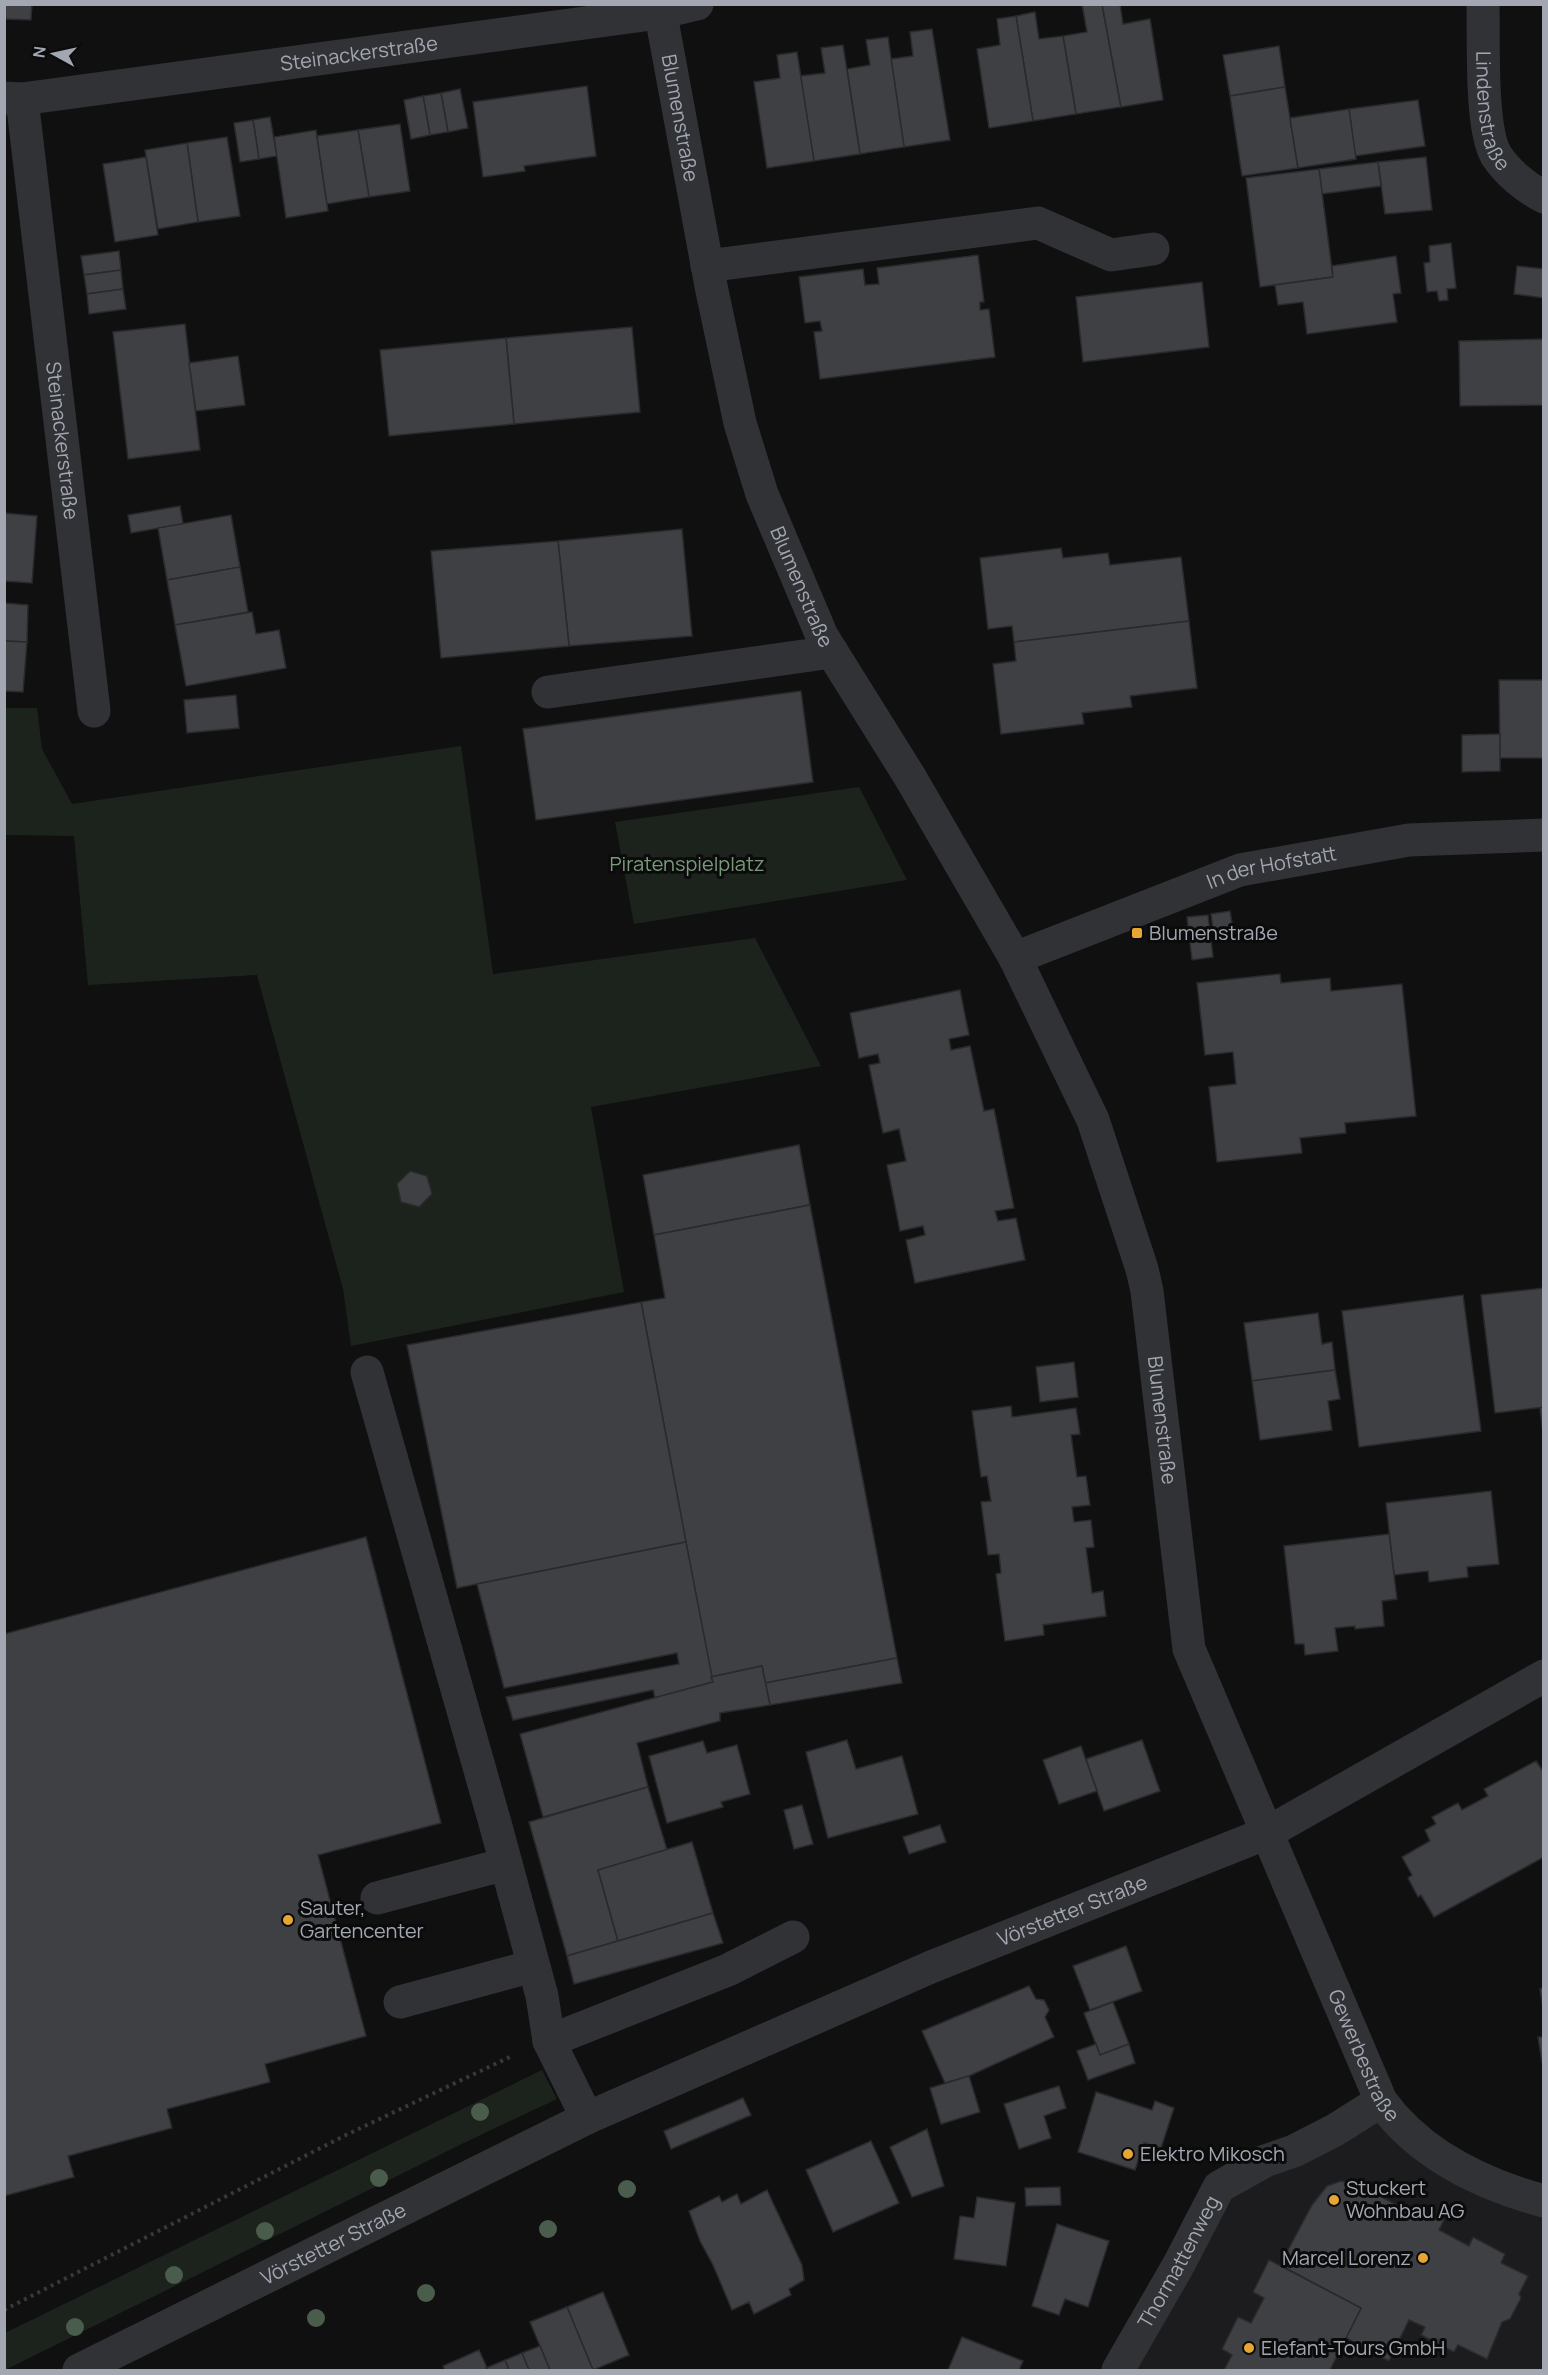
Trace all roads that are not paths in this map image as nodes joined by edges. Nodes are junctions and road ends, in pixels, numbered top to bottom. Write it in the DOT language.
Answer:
graph roads {
  1 [pos="697,4"];
  2 [pos="1483,4"];
  3 [pos="659,9"];
  4 [pos="13,99"];
  5 [pos="1544,197"];
  6 [pos="1153,249"];
  7 [pos="707,266"];
  8 [pos="832,652"];
  9 [pos="548,692"];
  10 [pos="94,711"];
  11 [pos="1544,834"];
  12 [pos="1015,958"];
  13 [pos="367,1372"];
  14 [pos="1544,1676"];
  15 [pos="1267,1833"];
  16 [pos="506,1864"];
  17 [pos="377,1898"];
  18 [pos="793,1937"];
  19 [pos="533,1966"];
  20 [pos="400,2002"];
  21 [pos="549,2042"];
  22 [pos="1381,2101"];
  23 [pos="587,2118"];
  24 [pos="1544,2201"];
  25 [pos="79,2370"];
  26 [pos="1118,2370"];
  1 -- 3 [label="street, Steinackerstraße"];
  2 -- 5 [label="street, Lindenstraße"];
  3 -- 4 [label="street, Steinackerstraße"];
  3 -- 7 [label="street, Blumenstraße"];
  4 -- 10 [label="street, Steinackerstraße"];
  6 -- 7 [label="street"];
  7 -- 8 [label="street, Blumenstraße"];
  8 -- 9 [label="street"];
  8 -- 12 [label="street, Blumenstraße"];
  11 -- 12 [label="street, In der Hofstatt"];
  12 -- 15 [label="street, Blumenstraße"];
  13 -- 16 [label="street"];
  14 -- 15 [label="street, Vörstetter Straße"];
  15 -- 22 [label="street, Gewerbestraße"];
  15 -- 23 [label="street, Vörstetter Straße"];
  16 -- 17 [label="street"];
  16 -- 19 [label="street"];
  18 -- 21 [label="street"];
  19 -- 20 [label="street"];
  19 -- 21 [label="street"];
  21 -- 23 [label="street"];
  22 -- 24 [label="street, Gewerbestraße"];
  22 -- 26 [label="street, Thormattenweg"];
  23 -- 25 [label="street, Vörstetter Straße"];
}
